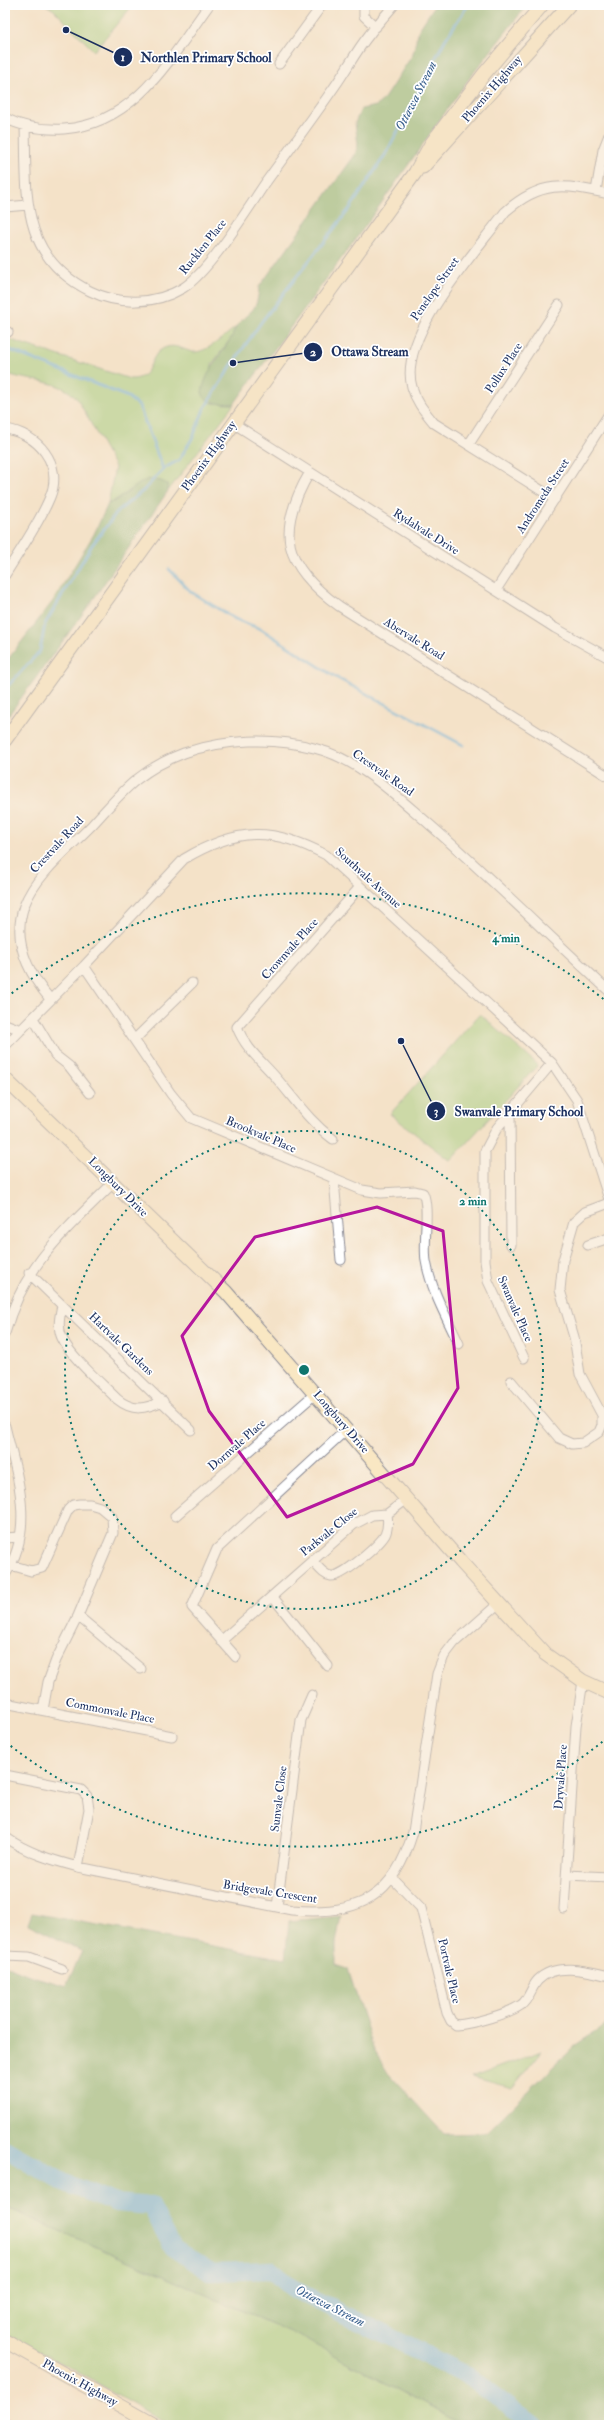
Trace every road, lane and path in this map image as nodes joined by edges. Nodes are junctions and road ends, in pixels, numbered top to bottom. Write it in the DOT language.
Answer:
graph roads {
  1 [pos="209,5"];
  2 [pos="322,5"];
  3 [pos="364,5"];
  4 [pos="394,5"];
  5 [pos="542,5"];
  6 [pos="569,5"];
  7 [pos="376,27"];
  8 [pos="279,64"];
  9 [pos="5,118"];
  10 [pos="25,126"];
  11 [pos="609,135"];
  12 [pos="415,173"];
  13 [pos="596,191"];
  14 [pos="609,194"];
  15 [pos="28,205"];
  16 [pos="5,207"];
  17 [pos="559,305"];
  18 [pos="609,414"];
  19 [pos="233,423"];
  20 [pos="5,429"];
  21 [pos="469,444"];
  22 [pos="310,472"];
  23 [pos="555,498"];
  24 [pos="5,575"];
  25 [pos="496,590"];
  26 [pos="609,658"];
  27 [pos="5,740"];
  28 [pos="609,777"];
  29 [pos="360,887"];
  30 [pos="84,966"];
  31 [pos="192,983"];
  32 [pos="609,992"];
  33 [pos="50,999"];
  34 [pos="33,1018"];
  35 [pos="5,1024"];
  36 [pos="21,1030"];
  37 [pos="135,1039"];
  38 [pos="5,1046"];
  39 [pos="552,1063"];
  40 [pos="5,1079"];
  41 [pos="90,1093"];
  42 [pos="510,1110"];
  43 [pos="333,1139"];
  44 [pos="334,1180"];
  45 [pos="113,1183"];
  46 [pos="609,1198"];
  47 [pos="609,1203"];
  48 [pos="609,1238"];
  49 [pos="510,1245"];
  50 [pos="588,1245"];
  51 [pos="341,1260"];
  52 [pos="29,1274"];
  53 [pos="62,1304"];
  54 [pos="5,1333"];
  55 [pos="459,1344"];
  56 [pos="524,1358"];
  57 [pos="511,1381"];
  58 [pos="316,1393"];
  59 [pos="163,1401"];
  60 [pos="5,1426"];
  61 [pos="347,1429"];
  62 [pos="191,1430"];
  63 [pos="407,1499"];
  64 [pos="387,1514"];
  65 [pos="175,1516"];
  66 [pos="19,1537"];
  67 [pos="5,1538"];
  68 [pos="312,1560"];
  69 [pos="11,1566"];
  70 [pos="5,1575"];
  71 [pos="272,1596"];
  72 [pos="498,1604"];
  73 [pos="78,1616"];
  74 [pos="220,1640"];
  75 [pos="236,1657"];
  76 [pos="328,1666"];
  77 [pos="141,1669"];
  78 [pos="583,1681"];
  79 [pos="609,1693"];
  80 [pos="312,1695"];
  81 [pos="5,1703"];
  82 [pos="42,1710"];
  83 [pos="172,1736"];
  84 [pos="5,1775"];
  85 [pos="5,1837"];
  86 [pos="78,1867"];
  87 [pos="567,1875"];
  88 [pos="609,1877"];
  89 [pos="392,1880"];
  90 [pos="277,1907"];
  91 [pos="564,1909"];
  92 [pos="5,1956"];
  93 [pos="62,1969"];
  94 [pos="609,1976"];
  95 [pos="5,2341"];
  96 [pos="155,2425"];
  1 -- 10 [label="street"];
  2 -- 8 [label="street"];
  3 -- 7 [label="street"];
  4 -- 7 [label="street, Rucklen Place"];
  5 -- 12 [label="main road, Phoenix Highway"];
  6 -- 12 [label="main road, Phoenix Highway"];
  7 -- 15 [label="street, Rucklen Place"];
  9 -- 10 [label="street"];
  10 -- 15 [label="street, Rucklen Place"];
  11 -- 13 [label="street"];
  12 -- 19 [label="main road, Phoenix Highway"];
  13 -- 14 [label="street, Penelope Street"];
  13 -- 21 [label="street, Penelope Street"];
  15 -- 16 [label="street"];
  17 -- 21 [label="street, Pollux Place"];
  18 -- 23 [label="street, Andromeda Street"];
  19 -- 22 [label="street, Rydalvale Drive"];
  19 -- 27 [label="main road, Phoenix Highway"];
  20 -- 24 [label="street"];
  21 -- 23 [label="street, Penelope Street"];
  22 -- 25 [label="street, Rydalvale Drive"];
  22 -- 28 [label="street, Abervale Road"];
  23 -- 25 [label="street, Andromeda Street"];
  25 -- 26 [label="street, Rydalvale Drive"];
  29 -- 30 [label="street, Southvale Avenue"];
  29 -- 39 [label="street, Southvale Avenue"];
  29 -- 43 [label="street, Crownvale Place"];
  30 -- 33 [label="street, Southvale Avenue"];
  30 -- 37 [label="street, Brookvale Place"];
  31 -- 37 [label="street"];
  32 -- 33 [label="street, Crestvale Road"];
  33 -- 34 [label="street, Southvale Avenue"];
  34 -- 36 [label="street, Southvale Avenue"];
  34 -- 41 [label="street"];
  35 -- 36 [label="street"];
  36 -- 38 [label="street, Southvale Avenue"];
  37 -- 44 [label="street, Brookvale Place"];
  39 -- 42 [label="street, Swanvale Place"];
  39 -- 46 [label="street, Southvale Avenue"];
  40 -- 45 [label="main road, Longbury Drive"];
  42 -- 49 [label="street"];
  42 -- 56 [label="street, Swanvale Place"];
  44 -- 51 [label="street"];
  44 -- 55 [label="street, Brookvale Place"];
  45 -- 52 [label="street"];
  45 -- 58 [label="main road, Longbury Drive"];
  47 -- 57 [label="street"];
  48 -- 50 [label="street"];
  52 -- 53 [label="street, Hartvale Gardens"];
  52 -- 54 [label="street"];
  53 -- 59 [label="street, Hartvale Gardens"];
  53 -- 59 [label="street"];
  58 -- 61 [label="main road, Longbury Drive"];
  58 -- 65 [label="street, Dornvale Place"];
  59 -- 62 [label="street, Hartvale Gardens"];
  60 -- 66 [label="street"];
  61 -- 63 [label="main road, Longbury Drive"];
  61 -- 74 [label="street"];
  63 -- 64 [label="street, Parkvale Close"];
  63 -- 72 [label="main road, Longbury Drive"];
  64 -- 68 [label="street, Parkvale Close"];
  64 -- 68 [label="street"];
  66 -- 67 [label="street"];
  66 -- 69 [label="street"];
  68 -- 71 [label="street, Parkvale Close"];
  69 -- 70 [label="street"];
  69 -- 73 [label="street"];
  71 -- 74 [label="street, Parkvale Close"];
  71 -- 76 [label="street"];
  72 -- 78 [label="main road, Longbury Drive"];
  72 -- 89 [label="street, Bridgevale Crescent"];
  73 -- 77 [label="street"];
  73 -- 82 [label="street"];
  74 -- 75 [label="street"];
  78 -- 79 [label="main road, Longbury Drive"];
  78 -- 87 [label="street, Dryvale Place"];
  80 -- 90 [label="street, Sunvale Close"];
  81 -- 82 [label="street, Commonvale Place"];
  82 -- 83 [label="street, Commonvale Place"];
  84 -- 86 [label="street"];
  85 -- 86 [label="street, Bridgevale Crescent"];
  86 -- 90 [label="street, Bridgevale Crescent"];
  87 -- 88 [label="street"];
  87 -- 91 [label="street, Dryvale Place"];
  89 -- 90 [label="street, Bridgevale Crescent"];
  89 -- 94 [label="street, Portvale Place"];
  92 -- 93 [label="street"];
  95 -- 96 [label="main road, Phoenix Highway"];
}
